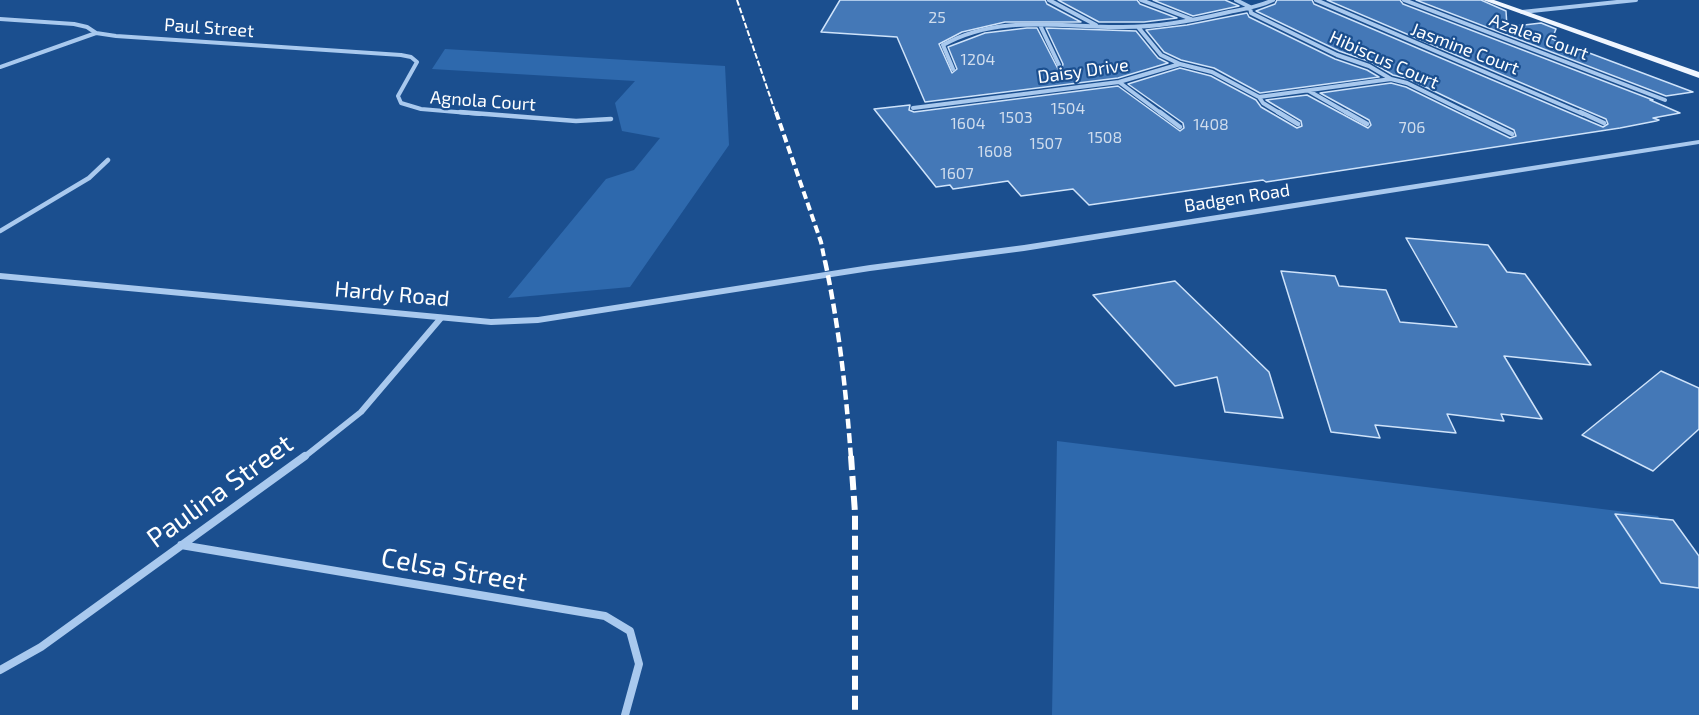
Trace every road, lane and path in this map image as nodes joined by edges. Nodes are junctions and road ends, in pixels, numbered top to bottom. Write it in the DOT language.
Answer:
graph roads {
  1 [pos="1049,0"];
  2 [pos="1141,0"];
  3 [pos="1236,0"];
  4 [pos="1274,0"];
  5 [pos="1316,0"];
  6 [pos="1404,0"];
  7 [pos="1487,0"];
  8 [pos="1509,0"];
  9 [pos="1636,0"];
  10 [pos="1250,8"];
  11 [pos="1538,10"];
  12 [pos="1522,12"];
  13 [pos="0,19"];
  14 [pos="1192,19"];
  15 [pos="1040,25"];
  16 [pos="1098,27"];
  17 [pos="1138,27"];
  18 [pos="96,33"];
  19 [pos="417,62"];
  20 [pos="1180,64"];
  21 [pos="1059,65"];
  22 [pos="0,67"];
  23 [pos="1699,67"];
  24 [pos="953,69"];
  25 [pos="1699,75"];
  26 [pos="1391,79"];
  27 [pos="1119,82"];
  28 [pos="1309,91"];
  29 [pos="1259,97"];
  30 [pos="1665,100"];
  31 [pos="913,108"];
  32 [pos="611,119"];
  33 [pos="1604,123"];
  34 [pos="1298,124"];
  35 [pos="1367,124"];
  36 [pos="1180,127"];
  37 [pos="1512,134"];
  38 [pos="1699,142"];
  39 [pos="108,160"];
  40 [pos="0,231"];
  41 [pos="0,276"];
  42 [pos="779,283"];
  43 [pos="441,318"];
  44 [pos="181,545"];
  45 [pos="0,670"];
  46 [pos="625,715"];
  1 -- 16 [label="street"];
  2 -- 14 [label="street"];
  3 -- 10 [label="street, Hibiscus Court"];
  4 -- 10 [label="street"];
  5 -- 33 [label="street, Jasmine Court"];
  6 -- 30 [label="street, Azalea Court"];
  7 -- 12 [label="main road"];
  8 -- 11 [label="main road"];
  9 -- 11 [label="street"];
  10 -- 14 [label="street"];
  10 -- 26 [label="street, Hibiscus Court"];
  11 -- 12 [label="street"];
  11 -- 23 [label="main road"];
  12 -- 25 [label="main road"];
  13 -- 18 [label="street, Paul Street"];
  14 -- 17 [label="street"];
  15 -- 16 [label="street"];
  15 -- 21 [label="street"];
  15 -- 24 [label="street"];
  16 -- 17 [label="street"];
  17 -- 20 [label="street"];
  18 -- 19 [label="street, Paul Street"];
  18 -- 22 [label="street"];
  19 -- 32 [label="street, Agnola Court"];
  20 -- 27 [label="street, Daisy Drive"];
  20 -- 29 [label="street"];
  26 -- 28 [label="street"];
  26 -- 37 [label="street, Hibiscus Court"];
  27 -- 31 [label="street, Daisy Drive"];
  27 -- 36 [label="street"];
  28 -- 29 [label="street"];
  28 -- 35 [label="street"];
  29 -- 34 [label="street"];
  38 -- 42 [label="street, Badgen Road"];
  39 -- 40 [label="street"];
  41 -- 43 [label="street, Hardy Road"];
  42 -- 43 [label="street, Hardy Road"];
  43 -- 44 [label="street, Paulina Street"];
  44 -- 45 [label="street, Paulina Street"];
  44 -- 46 [label="street, Celsa Street"];
}
